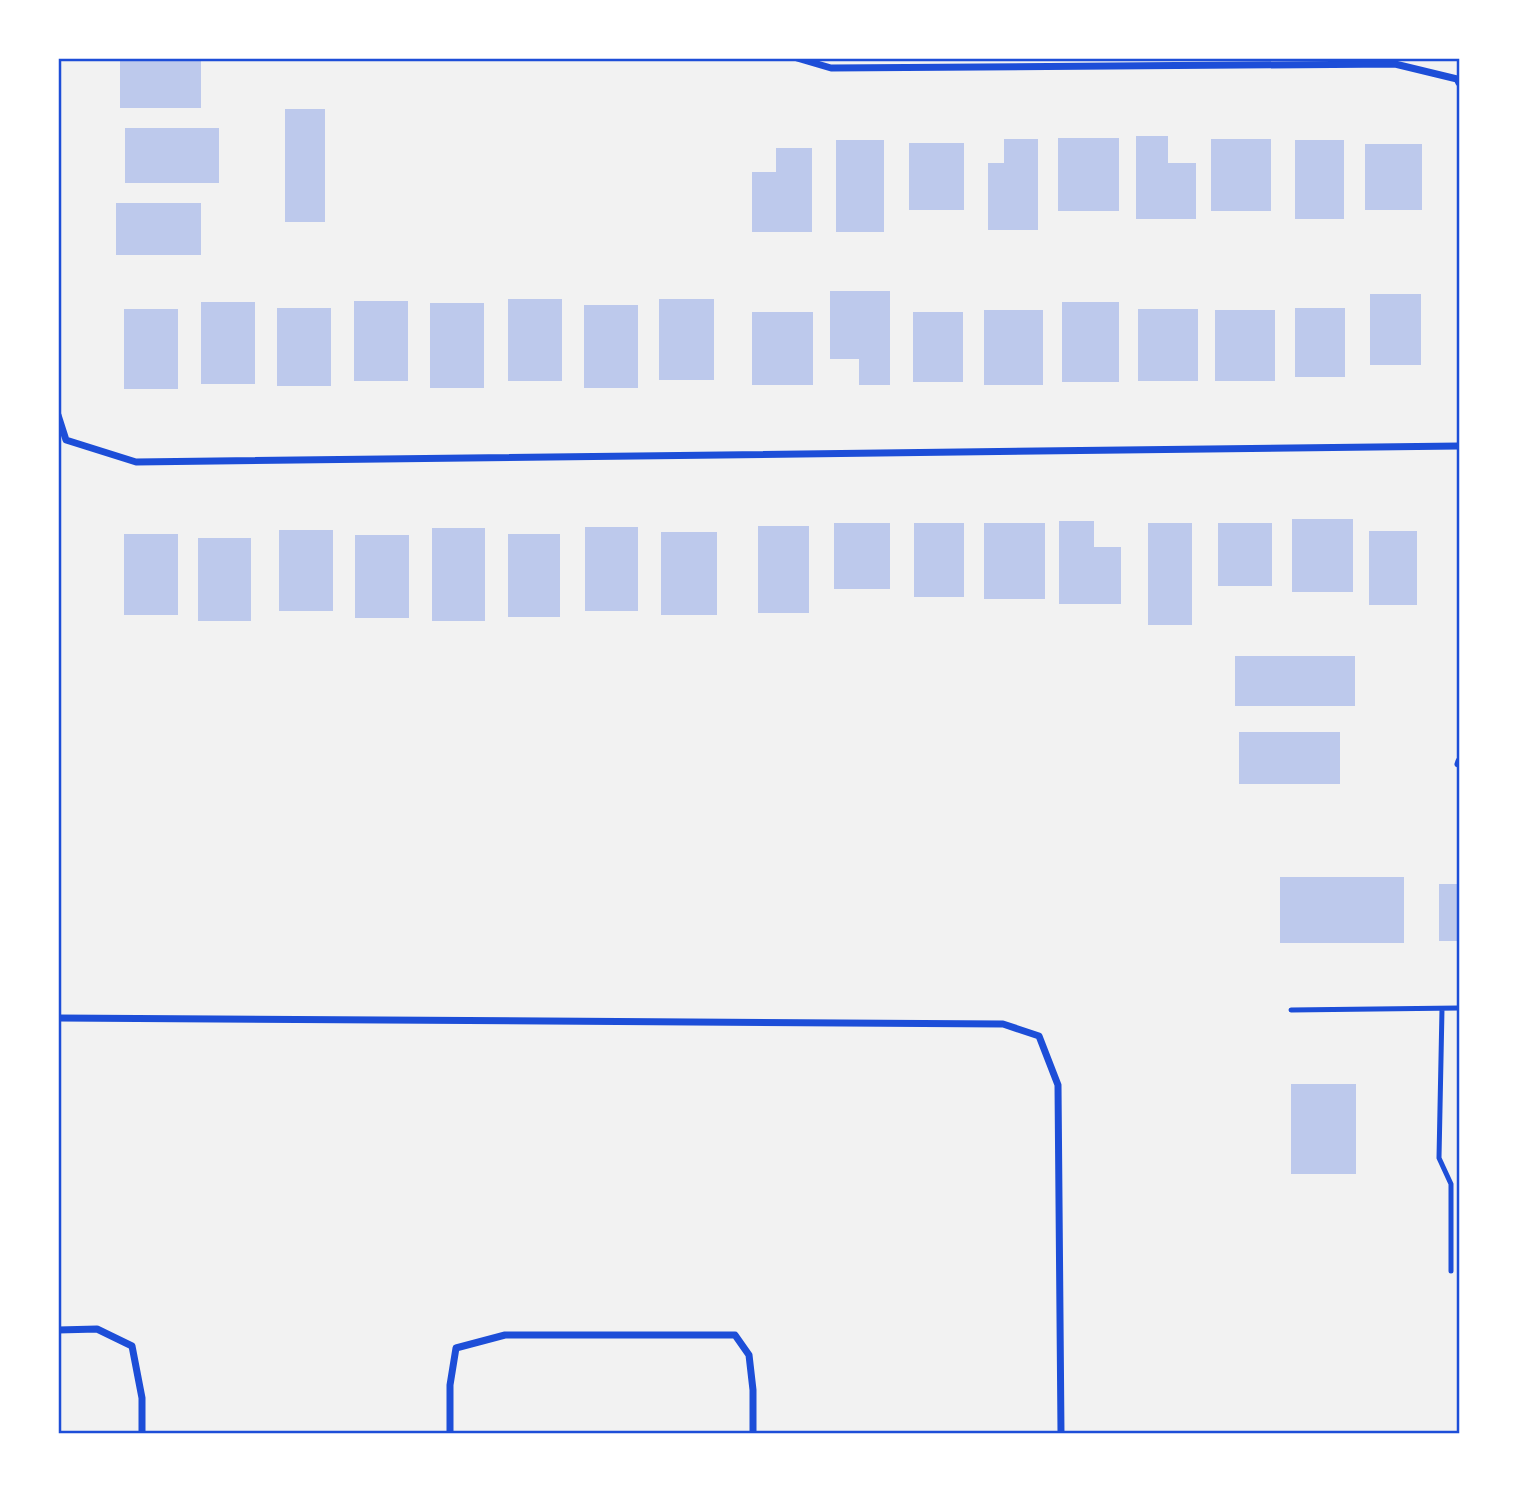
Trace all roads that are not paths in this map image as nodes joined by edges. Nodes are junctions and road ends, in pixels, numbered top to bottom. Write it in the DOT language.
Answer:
graph roads {
  1 [pos="797,58"];
  2 [pos="1459,83"];
  3 [pos="58,415"];
  4 [pos="1459,446"];
  5 [pos="1442,1009"];
  6 [pos="1459,1009"];
  7 [pos="1291,1010"];
  8 [pos="58,1018"];
  9 [pos="1451,1271"];
  10 [pos="58,1330"];
  11 [pos="142,1433"];
  12 [pos="450,1433"];
  13 [pos="753,1433"];
  14 [pos="1061,1433"];
  1 -- 2 [label="street"];
  3 -- 4 [label="street"];
  5 -- 6 [label="lane"];
  5 -- 7 [label="lane"];
  5 -- 9 [label="lane"];
  8 -- 14 [label="street"];
  10 -- 11 [label="street"];
  12 -- 13 [label="street"];
}
